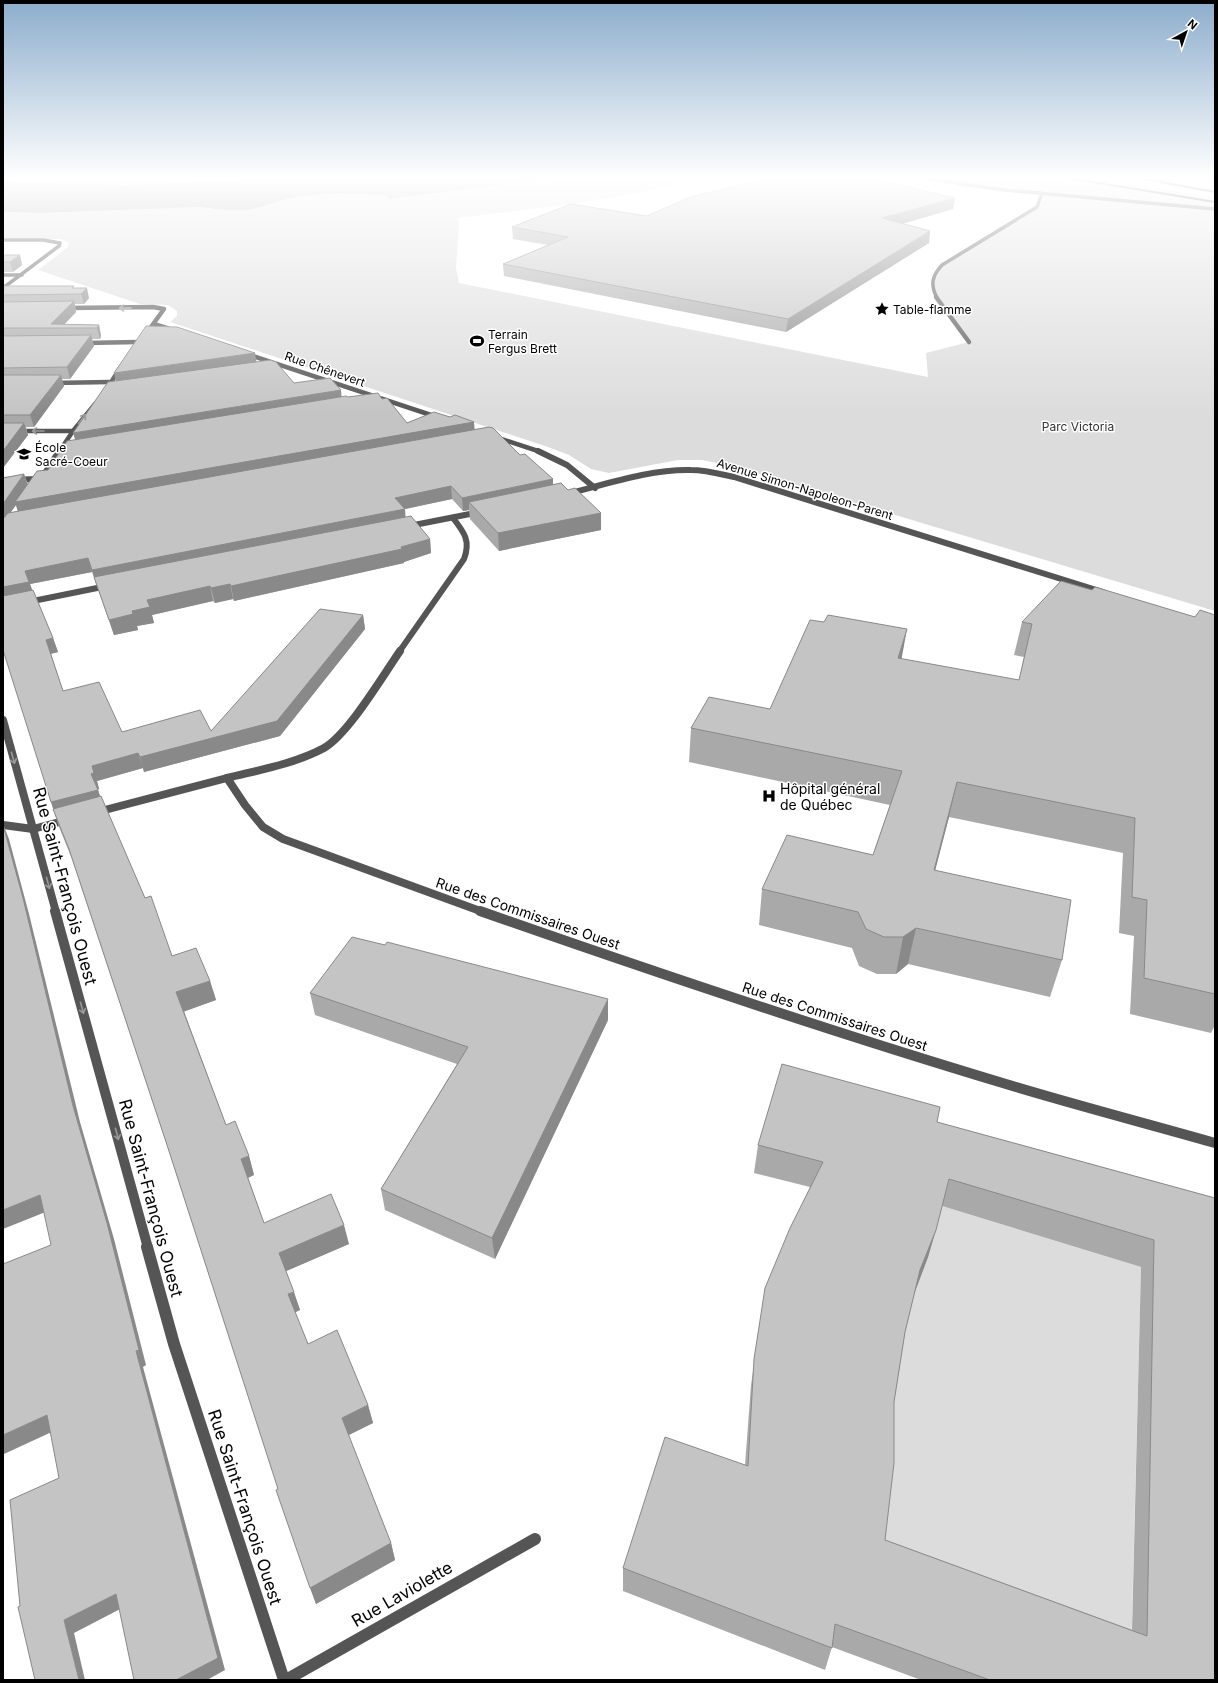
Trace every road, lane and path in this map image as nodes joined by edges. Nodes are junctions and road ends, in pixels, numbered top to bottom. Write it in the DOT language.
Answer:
graph roads {
  1 [pos="46,257"];
  2 [pos="956,257"];
  3 [pos="3,275"];
  4 [pos="22,275"];
  5 [pos="3,288"];
  6 [pos="59,308"];
  7 [pos="154,324"];
  8 [pos="177,331"];
  9 [pos="146,333"];
  10 [pos="142,338"];
  11 [pos="138,342"];
  12 [pos="969,342"];
  13 [pos="75,343"];
  14 [pos="134,348"];
  15 [pos="244,353"];
  16 [pos="122,365"];
  17 [pos="282,365"];
  18 [pos="266,368"];
  19 [pos="109,382"];
  20 [pos="49,383"];
  21 [pos="112,390"];
  22 [pos="105,391"];
  23 [pos="381,398"];
  24 [pos="365,401"];
  25 [pos="440,418"];
  26 [pos="3,431"];
  27 [pos="73,431"];
  28 [pos="491,435"];
  29 [pos="68,451"];
  30 [pos="60,452"];
  31 [pos="3,480"];
  32 [pos="40,480"];
  33 [pos="36,486"];
  34 [pos="595,488"];
  35 [pos="560,495"];
  36 [pos="484,511"];
  37 [pos="453,518"];
  38 [pos="399,528"];
  39 [pos="111,585"];
  40 [pos="1109,594"];
  41 [pos="17,604"];
  42 [pos="3,720"];
  43 [pos="227,778"];
  44 [pos="3,825"];
  45 [pos="33,829"];
  46 [pos="1215,1143"];
  47 [pos="535,1539"];
  48 [pos="285,1680"];
  1 -- 4 [label="street"];
  2 -- 12 [label="street"];
  3 -- 4 [label="street"];
  4 -- 5 [label="street"];
  7 -- 6 [label="street, one-way"];
  7 -- 8 [label="street"];
  7 -- 9 [label="street"];
  10 -- 11 [label="street"];
  11 -- 13 [label="street"];
  11 -- 14 [label="street"];
  15 -- 17 [label="street, Rue Chênevert"];
  16 -- 19 [label="street"];
  17 -- 18 [label="street"];
  17 -- 23 [label="street, Rue Chênevert"];
  19 -- 20 [label="street"];
  19 -- 22 [label="street"];
  21 -- 22 [label="street"];
  27 -- 22 [label="street, one-way"];
  23 -- 24 [label="street"];
  23 -- 25 [label="street, Rue Chênevert"];
  27 -- 26 [label="street, one-way"];
  27 -- 30 [label="street"];
  28 -- 34 [label="street"];
  29 -- 30 [label="street"];
  30 -- 32 [label="street"];
  31 -- 32 [label="street"];
  32 -- 33 [label="street"];
  34 -- 35 [label="street, Avenue Simon-Napoleon-Parent"];
  34 -- 40 [label="street, Avenue Simon-Napoleon-Parent"];
  36 -- 37 [label="street"];
  37 -- 38 [label="street"];
  37 -- 43 [label="street"];
  39 -- 41 [label="street"];
  42 -- 45 [label="street, Rue Saint-François Ouest, one-way"];
  43 -- 45 [label="street"];
  43 -- 46 [label="street, Rue des Commissaires Ouest"];
  44 -- 45 [label="street"];
  45 -- 48 [label="street, Rue Saint-François Ouest, one-way"];
  47 -- 48 [label="street, Rue Laviolette"];
}
